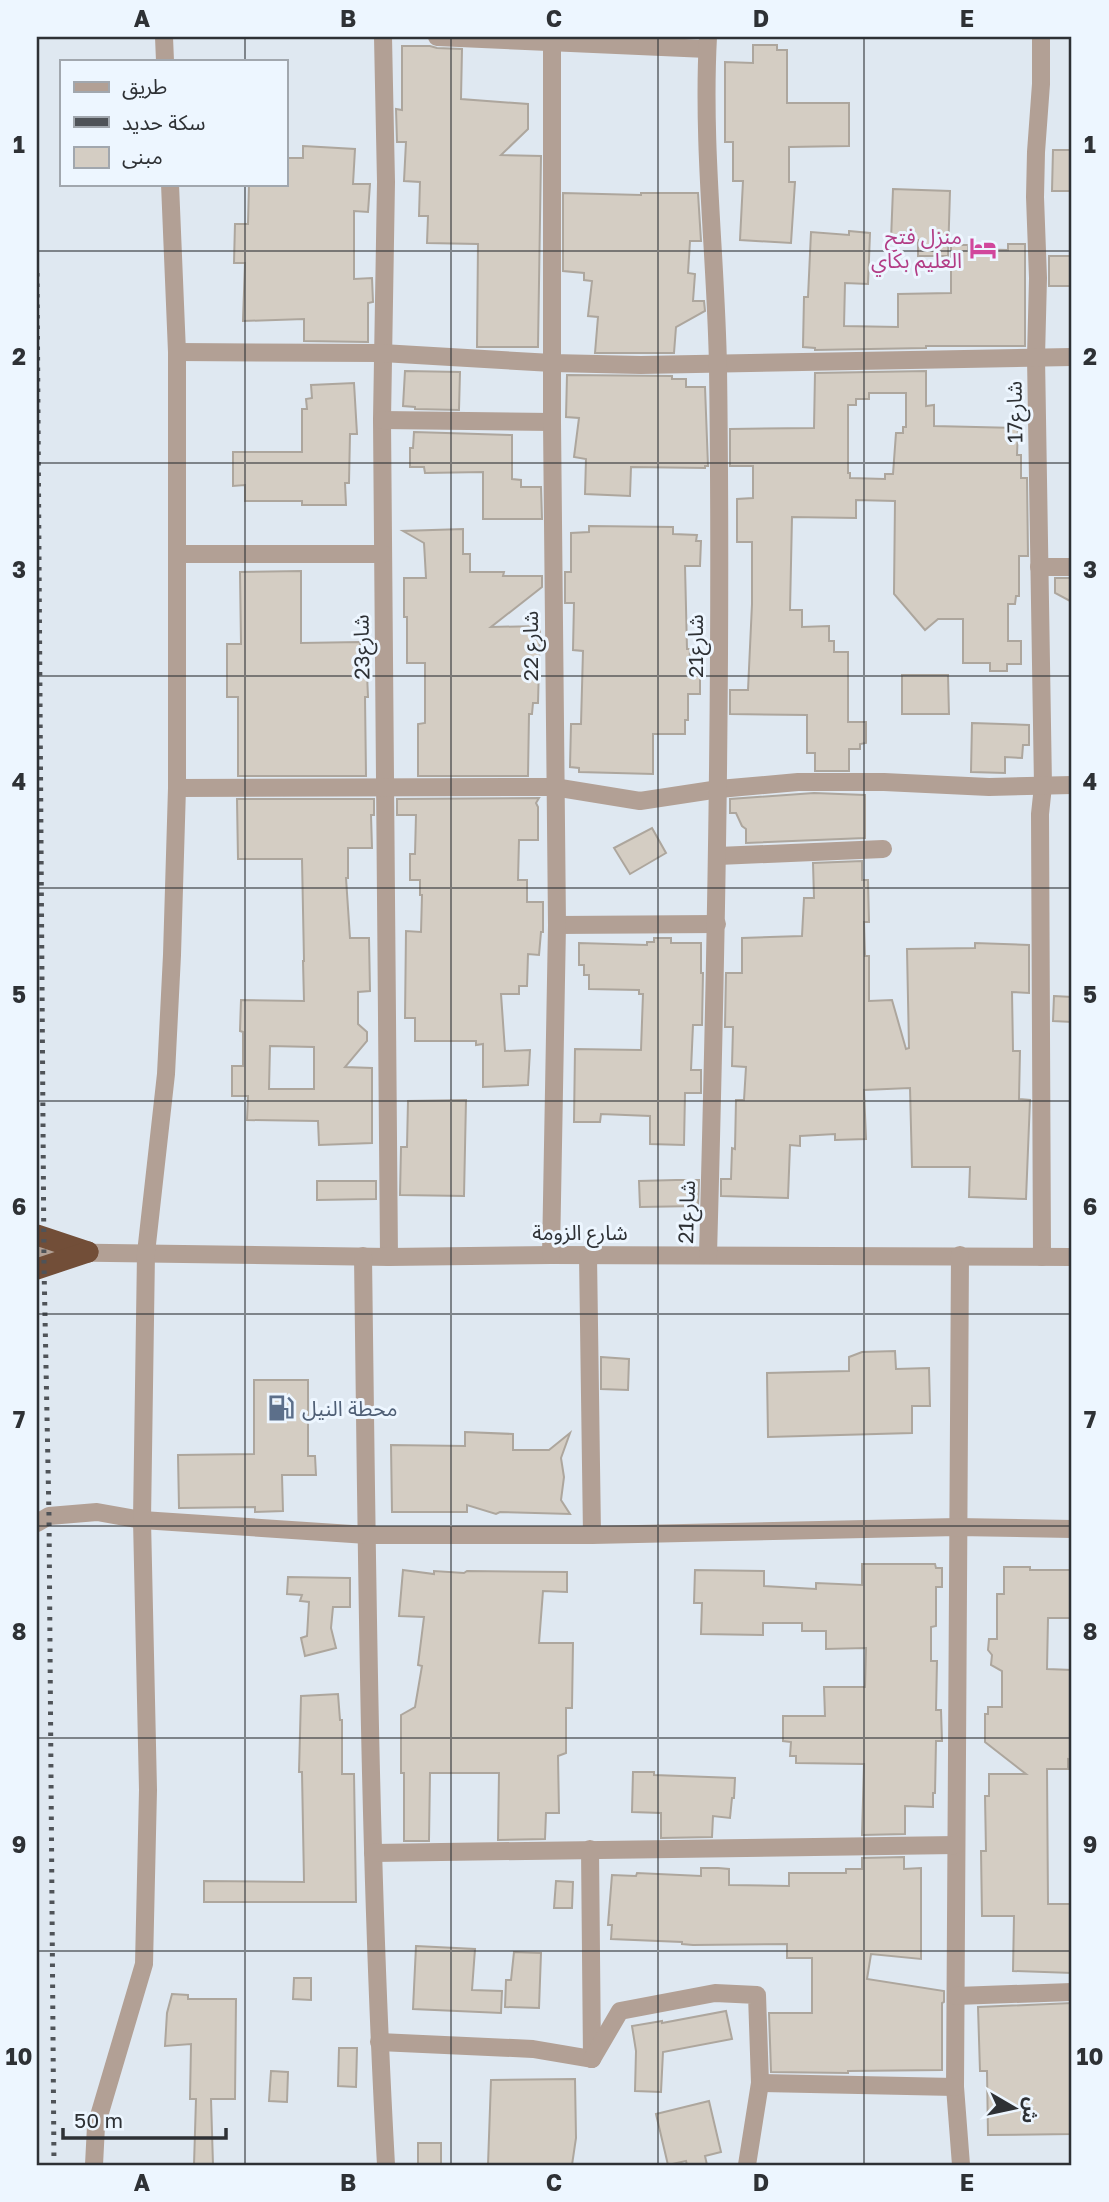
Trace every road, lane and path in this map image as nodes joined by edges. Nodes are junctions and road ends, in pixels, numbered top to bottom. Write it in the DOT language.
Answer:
graph roads {
  1 [pos="164,37"];
  2 [pos="383,37"];
  3 [pos="437,37"];
  4 [pos="1041,37"];
  5 [pos="552,39"];
  6 [pos="708,43"];
  7 [pos="165,60"];
  8 [pos="170,186"];
  9 [pos="177,352"];
  10 [pos="382,354"];
  11 [pos="1036,357"];
  12 [pos="1072,357"];
  13 [pos="552,363"];
  14 [pos="718,365"];
  15 [pos="382,420"];
  16 [pos="552,422"];
  17 [pos="177,554"];
  18 [pos="383,554"];
  19 [pos="1039,567"];
  20 [pos="1072,567"];
  21 [pos="1072,785"];
  22 [pos="385,786"];
  23 [pos="1043,786"];
  24 [pos="554,787"];
  25 [pos="177,788"];
  26 [pos="719,789"];
  27 [pos="883,849"];
  28 [pos="718,856"];
  29 [pos="556,925"];
  30 [pos="717,925"];
  31 [pos="37,1235"];
  32 [pos="37,1252"];
  33 [pos="88,1252"];
  34 [pos="146,1253"];
  35 [pos="551,1255"];
  36 [pos="588,1255"];
  37 [pos="708,1255"];
  38 [pos="960,1255"];
  39 [pos="363,1256"];
  40 [pos="389,1257"];
  41 [pos="1042,1257"];
  42 [pos="1072,1257"];
  43 [pos="37,1269"];
  44 [pos="142,1520"];
  45 [pos="37,1523"];
  46 [pos="957,1527"];
  47 [pos="1072,1529"];
  48 [pos="367,1535"];
  49 [pos="592,1535"];
  50 [pos="956,1844"];
  51 [pos="590,1849"];
  52 [pos="373,1853"];
  53 [pos="1072,1992"];
  54 [pos="956,1996"];
  55 [pos="379,2042"];
  56 [pos="593,2059"];
  57 [pos="760,2083"];
  58 [pos="955,2087"];
  59 [pos="94,2165"];
  60 [pos="386,2165"];
  61 [pos="747,2165"];
  62 [pos="961,2165"];
  1 -- 7 [label="street"];
  2 -- 10 [label="street, شارع23"];
  3 -- 5 [label="street"];
  4 -- 11 [label="street, شارع17"];
  5 -- 6 [label="street"];
  5 -- 13 [label="street, شارع 22"];
  6 -- 14 [label="street, شارع21"];
  8 -- 9 [label="street"];
  9 -- 10 [label="street"];
  9 -- 17 [label="street"];
  10 -- 13 [label="street"];
  10 -- 15 [label="street, شارع23"];
  11 -- 12 [label="street"];
  11 -- 14 [label="street"];
  11 -- 19 [label="street, شارع17"];
  13 -- 14 [label="street"];
  13 -- 16 [label="street, شارع 22"];
  14 -- 26 [label="street, شارع21"];
  15 -- 16 [label="street"];
  15 -- 18 [label="street, شارع23"];
  16 -- 24 [label="street, شارع 22"];
  17 -- 18 [label="street"];
  17 -- 25 [label="street"];
  18 -- 22 [label="street, شارع23"];
  19 -- 20 [label="street"];
  19 -- 23 [label="street, شارع17"];
  21 -- 23 [label="street"];
  22 -- 24 [label="street"];
  22 -- 25 [label="street"];
  22 -- 40 [label="street, شارع23"];
  23 -- 26 [label="street"];
  23 -- 41 [label="street, شارع17"];
  24 -- 26 [label="street"];
  24 -- 29 [label="street, شارع 22"];
  25 -- 34 [label="street"];
  26 -- 28 [label="street, شارع21"];
  27 -- 28 [label="street"];
  28 -- 30 [label="street, شارع21"];
  29 -- 30 [label="street"];
  29 -- 35 [label="street, شارع 22"];
  30 -- 37 [label="street, شارع21"];
  31 -- 33 [label="highway"];
  32 -- 33 [label="street, شارع الزومة"];
  33 -- 34 [label="street, شارع الزومة"];
  33 -- 43 [label="highway"];
  34 -- 39 [label="street, شارع الزومة"];
  34 -- 44 [label="street"];
  35 -- 36 [label="street, شارع الزومة"];
  35 -- 40 [label="street, شارع الزومة"];
  36 -- 37 [label="street, شارع الزومة"];
  36 -- 49 [label="street"];
  37 -- 38 [label="street, شارع الزومة"];
  38 -- 41 [label="street, شارع الزومة"];
  38 -- 46 [label="street"];
  39 -- 40 [label="street, شارع الزومة"];
  39 -- 48 [label="street"];
  41 -- 42 [label="street, شارع الزومة"];
  44 -- 45 [label="street"];
  44 -- 48 [label="street"];
  44 -- 59 [label="street"];
  46 -- 47 [label="street"];
  46 -- 49 [label="street"];
  46 -- 50 [label="street"];
  48 -- 49 [label="street"];
  48 -- 52 [label="street"];
  50 -- 51 [label="street"];
  50 -- 54 [label="street"];
  51 -- 52 [label="street"];
  51 -- 56 [label="street"];
  52 -- 55 [label="street"];
  53 -- 54 [label="street"];
  54 -- 58 [label="street"];
  55 -- 56 [label="street"];
  55 -- 60 [label="street"];
  56 -- 57 [label="street"];
  57 -- 58 [label="street"];
  57 -- 61 [label="street"];
  58 -- 62 [label="street"];
}
